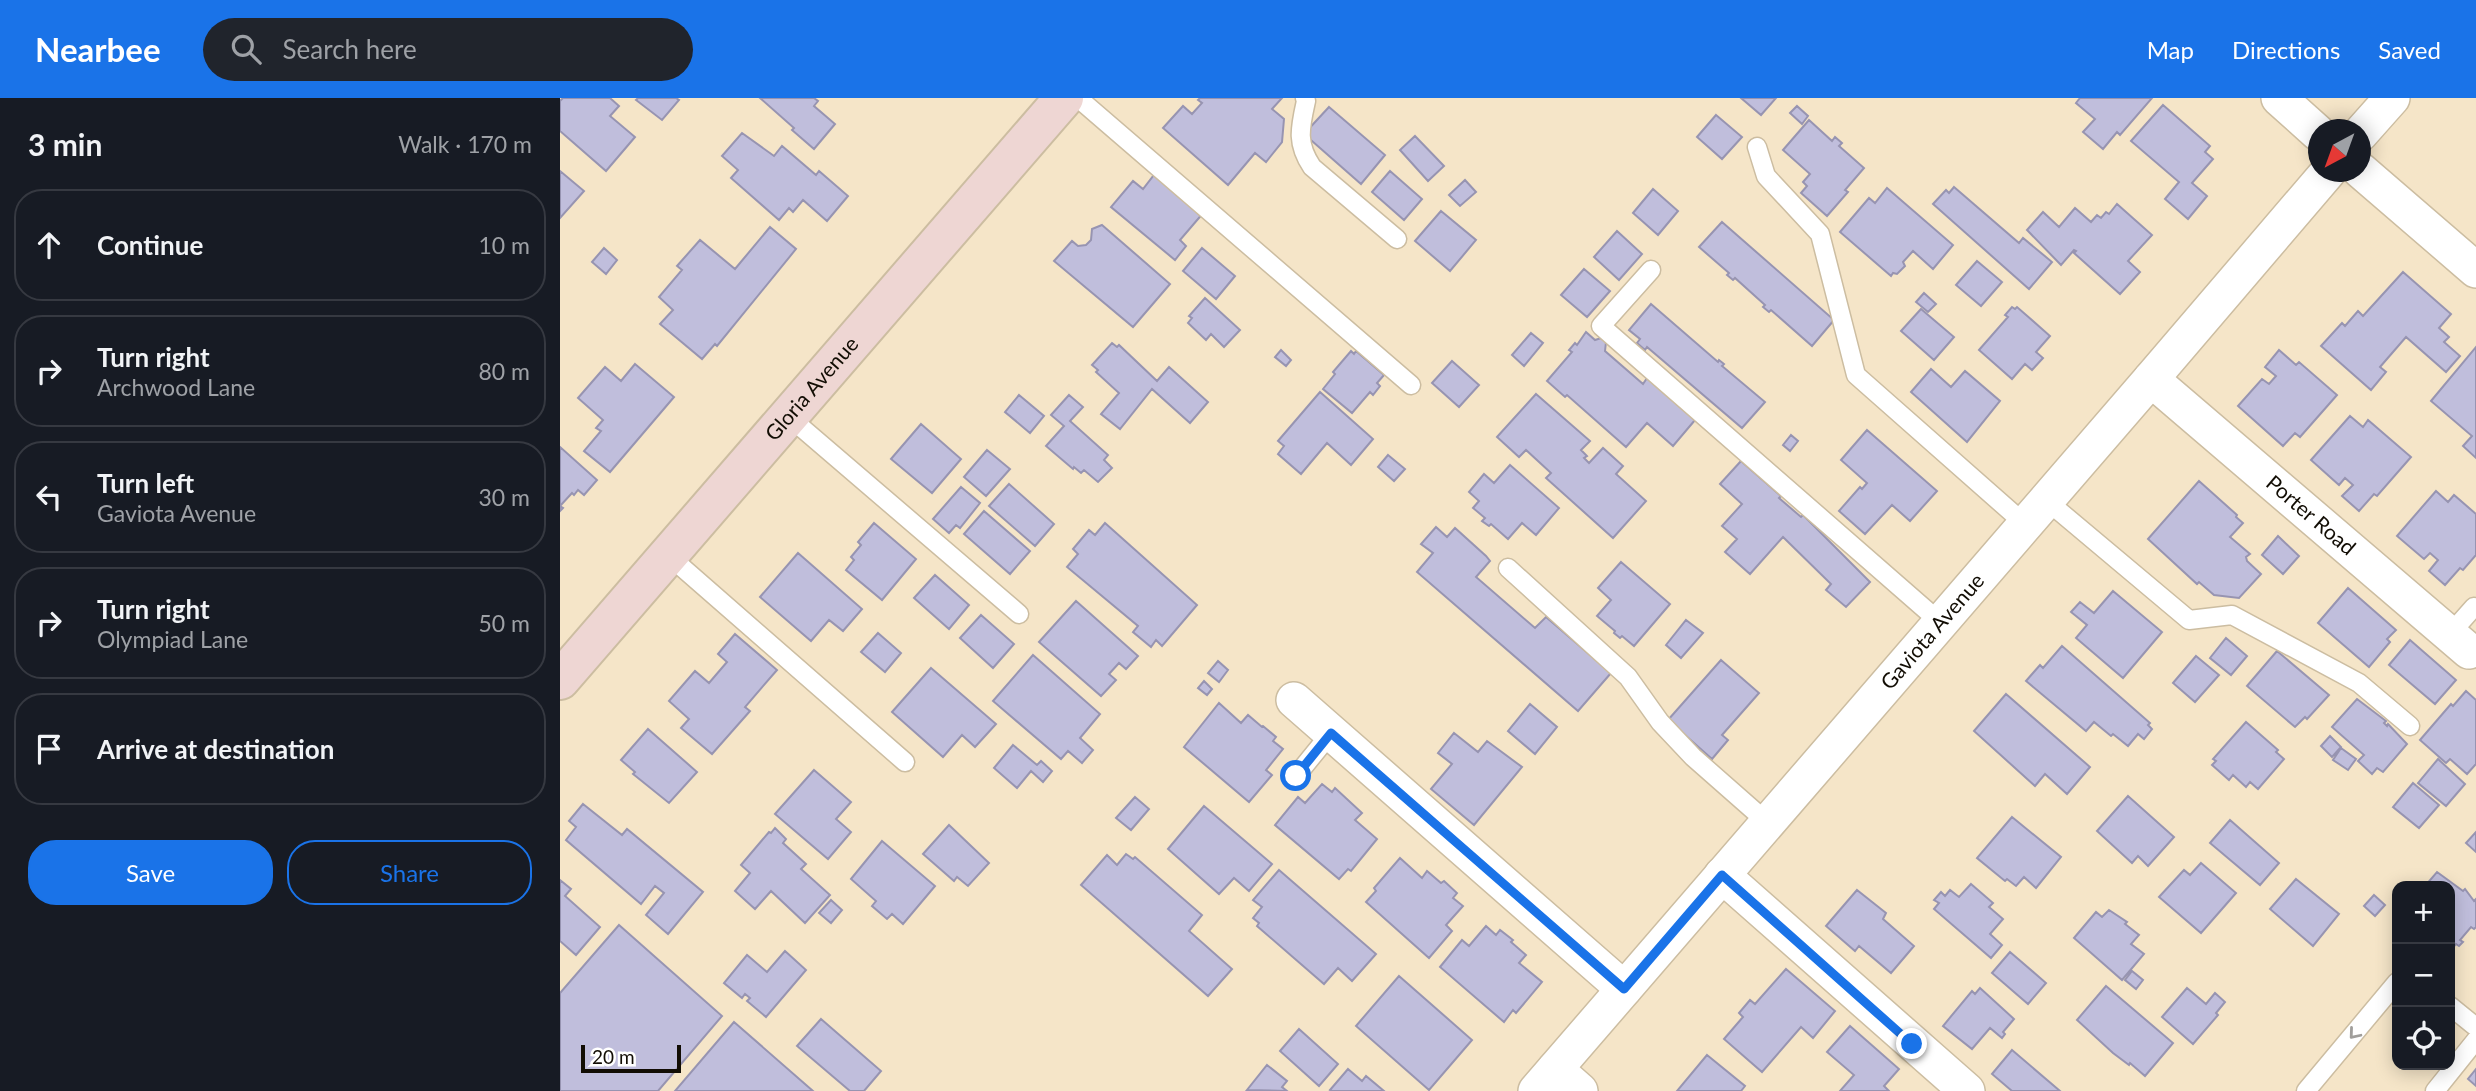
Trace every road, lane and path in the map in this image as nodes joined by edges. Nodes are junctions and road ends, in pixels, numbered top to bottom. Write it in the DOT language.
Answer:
graph roads {
  1 [pos="1064,98"];
  2 [pos="1078,98"];
  3 [pos="1305,98"];
  4 [pos="2278,98"];
  5 [pos="2392,98"];
  6 [pos="2371,122"];
  7 [pos="2308,124"];
  8 [pos="1757,148"];
  9 [pos="2371,179"];
  10 [pos="2319,182"];
  11 [pos="1397,239"];
  12 [pos="1651,270"];
  13 [pos="2476,270"];
  14 [pos="2151,379"];
  15 [pos="1411,385"];
  16 [pos="788,416"];
  17 [pos="2036,513"];
  18 [pos="668,555"];
  19 [pos="1508,568"];
  20 [pos="2474,607"];
  21 [pos="1019,614"];
  22 [pos="1941,623"];
  23 [pos="2460,642"];
  24 [pos="560,680"];
  25 [pos="1294,700"];
  26 [pos="2410,726"];
  27 [pos="1331,733"];
  28 [pos="905,761"];
  29 [pos="1296,776"];
  30 [pos="1768,823"];
  31 [pos="1722,875"];
  32 [pos="2392,988"];
  33 [pos="1624,989"];
  34 [pos="2451,1007"];
  35 [pos="2476,1027"];
  36 [pos="2476,1040"];
  37 [pos="1557,1084"];
  38 [pos="1967,1091"];
  39 [pos="2306,1091"];
  40 [pos="2435,1091"];
  1 -- 16 [label="street, Gloria Avenue"];
  2 -- 15 [label="lane"];
  3 -- 11 [label="lane"];
  4 -- 7 [label="street"];
  5 -- 6 [label="street"];
  8 -- 17 [label="lane"];
  9 -- 13 [label="street"];
  10 -- 14 [label="street, Gaviota Avenue"];
  12 -- 22 [label="lane"];
  14 -- 17 [label="street, Gaviota Avenue"];
  14 -- 23 [label="street, Porter Road"];
  16 -- 18 [label="street, Gloria Avenue"];
  16 -- 21 [label="lane"];
  17 -- 22 [label="street, Gaviota Avenue"];
  17 -- 26 [label="lane"];
  18 -- 24 [label="street, Gloria Avenue"];
  18 -- 28 [label="lane"];
  19 -- 30 [label="lane"];
  20 -- 23 [label="lane"];
  22 -- 30 [label="street, Gaviota Avenue"];
  25 -- 27 [label="street"];
  27 -- 29 [label="lane"];
  27 -- 33 [label="street"];
  30 -- 31 [label="street, Gaviota Avenue"];
  31 -- 33 [label="street, Gaviota Avenue"];
  31 -- 38 [label="street"];
  32 -- 39 [label="lane, one-way"];
  33 -- 37 [label="street, Gaviota Avenue"];
  34 -- 35 [label="lane"];
  36 -- 40 [label="lane"];
}
